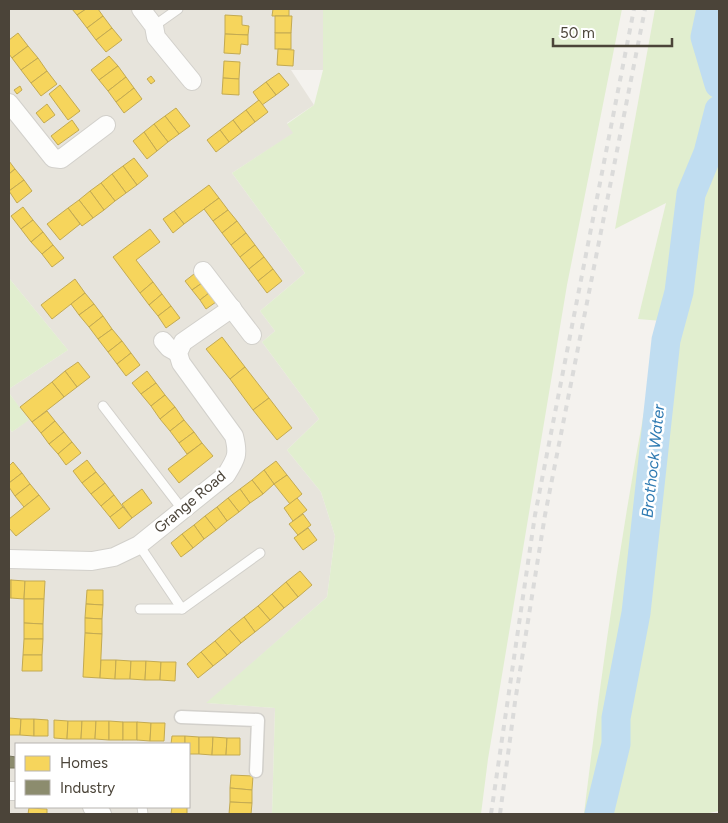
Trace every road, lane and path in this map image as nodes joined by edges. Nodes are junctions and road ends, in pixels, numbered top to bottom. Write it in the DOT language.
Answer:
graph roads {
  1 [pos="141,9"];
  2 [pos="178,9"];
  3 [pos="154,26"];
  4 [pos="192,81"];
  5 [pos="9,102"];
  6 [pos="106,125"];
  7 [pos="203,271"];
  8 [pos="232,308"];
  9 [pos="252,335"];
  10 [pos="163,341"];
  11 [pos="178,352"];
  12 [pos="103,406"];
  13 [pos="182,509"];
  14 [pos="138,544"];
  15 [pos="260,553"];
  16 [pos="9,558"];
  17 [pos="140,609"];
  18 [pos="182,609"];
  19 [pos="181,716"];
  20 [pos="256,771"];
  1 -- 3 [label="street"];
  2 -- 3 [label="lane"];
  3 -- 4 [label="street"];
  5 -- 6 [label="street"];
  7 -- 8 [label="street"];
  8 -- 9 [label="street"];
  8 -- 11 [label="street"];
  10 -- 11 [label="street"];
  11 -- 13 [label="street, Grange Road"];
  12 -- 13 [label="lane"];
  13 -- 14 [label="street, Grange Road"];
  14 -- 16 [label="street, Grange Road"];
  14 -- 18 [label="lane"];
  15 -- 18 [label="lane"];
  17 -- 18 [label="lane"];
  19 -- 20 [label="street"];
}
